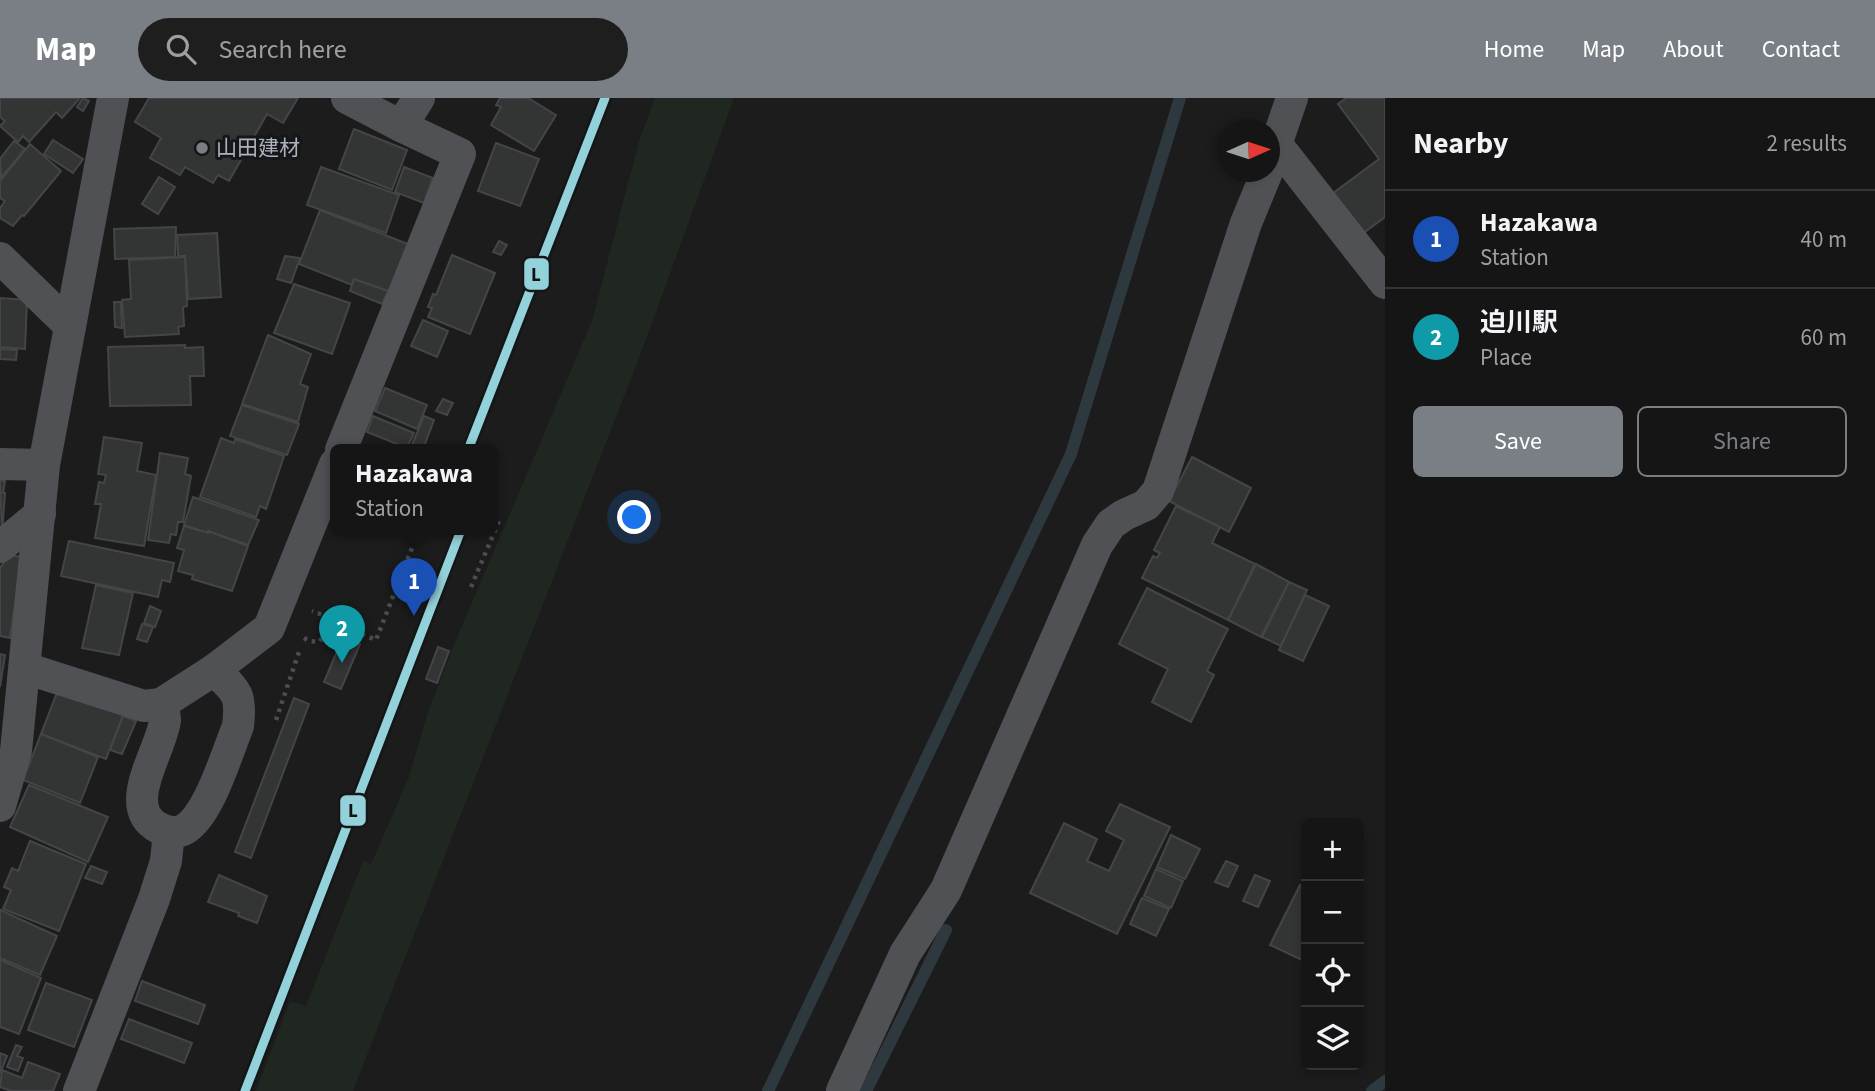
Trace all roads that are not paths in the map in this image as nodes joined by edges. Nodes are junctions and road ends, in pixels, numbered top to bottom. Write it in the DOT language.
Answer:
graph roads {
  1 [pos="113,98"];
  2 [pos="346,98"];
  3 [pos="419,98"];
  4 [pos="1292,98"];
  5 [pos="401,126"];
  6 [pos="1280,134"];
  7 [pos="1280,171"];
  8 [pos="1263,182"];
  9 [pos="0,258"];
  10 [pos="1385,284"];
  11 [pos="70,327"];
  12 [pos="343,444"];
  13 [pos="0,464"];
  14 [pos="44,465"];
  15 [pos="330,476"];
  16 [pos="40,514"];
  17 [pos="0,547"];
  18 [pos="26,668"];
  19 [pos="214,670"];
  20 [pos="161,704"];
  21 [pos="0,806"];
  22 [pos="169,832"];
  23 [pos="79,1091"];
  24 [pos="842,1091"];
  1 -- 11 [label="street"];
  2 -- 5 [label="street"];
  3 -- 5 [label="street"];
  4 -- 6 [label="street"];
  5 -- 12 [label="street"];
  7 -- 10 [label="street"];
  8 -- 24 [label="street"];
  9 -- 11 [label="street"];
  11 -- 14 [label="street"];
  13 -- 14 [label="street"];
  14 -- 16 [label="street"];
  15 -- 19 [label="street"];
  16 -- 17 [label="street"];
  16 -- 18 [label="street"];
  18 -- 20 [label="street"];
  18 -- 21 [label="street"];
  19 -- 20 [label="street"];
  19 -- 22 [label="street"];
  20 -- 22 [label="street"];
  22 -- 23 [label="street"];
}
